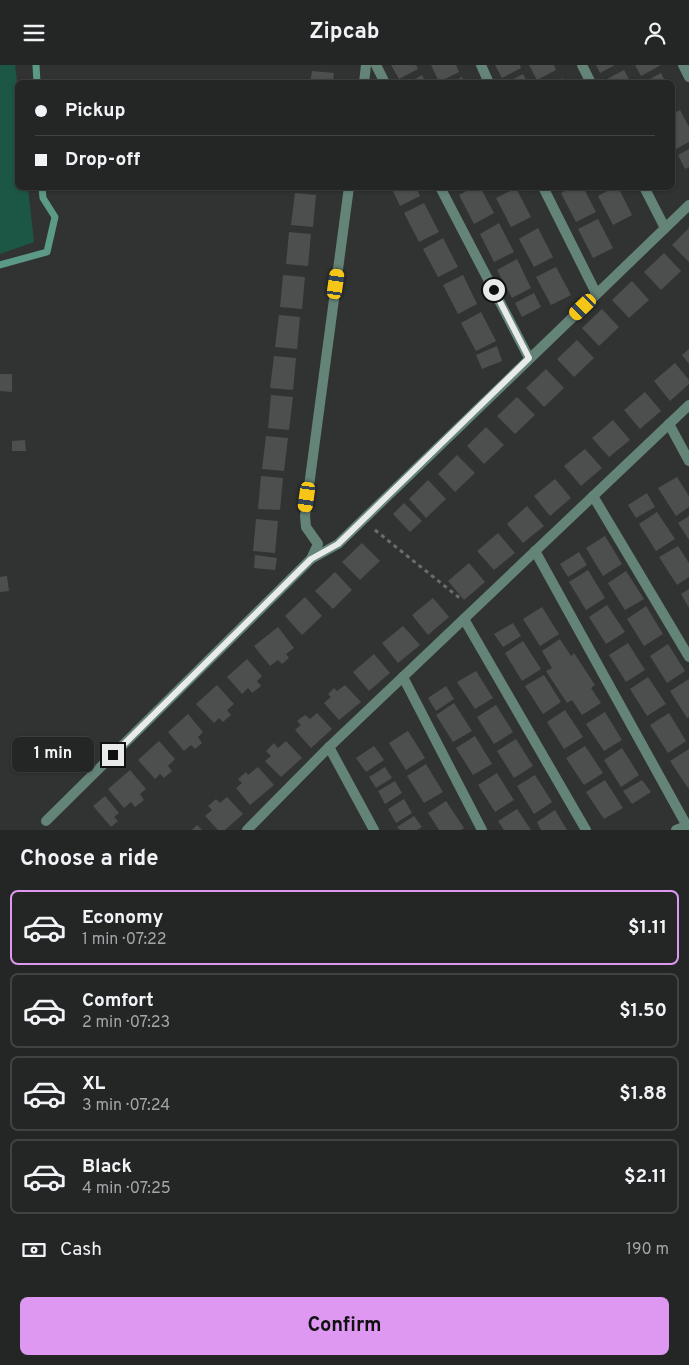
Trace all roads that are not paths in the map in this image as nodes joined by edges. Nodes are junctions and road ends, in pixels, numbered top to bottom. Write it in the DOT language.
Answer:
graph roads {
  1 [pos="366,65"];
  2 [pos="376,65"];
  3 [pos="481,65"];
  4 [pos="582,65"];
  5 [pos="683,65"];
  6 [pos="689,77"];
  7 [pos="364,80"];
  8 [pos="384,80"];
  9 [pos="488,80"];
  10 [pos="590,80"];
  11 [pos="349,190"];
  12 [pos="442,190"];
  13 [pos="544,190"];
  14 [pos="646,190"];
  15 [pos="689,205"];
  16 [pos="665,228"];
  17 [pos="596,293"];
  18 [pos="529,358"];
  19 [pos="689,405"];
  20 [pos="669,424"];
  21 [pos="689,461"];
  22 [pos="593,496"];
  23 [pos="535,551"];
  24 [pos="311,559"];
  25 [pos="464,619"];
  26 [pos="689,657"];
  27 [pos="403,677"];
  28 [pos="329,747"];
  29 [pos="46,821"];
  30 [pos="688,825"];
  31 [pos="247,830"];
  32 [pos="374,830"];
  33 [pos="482,830"];
  34 [pos="586,830"];
  35 [pos="676,830"];
  1 -- 7 [label="street"];
  2 -- 8 [label="street"];
  3 -- 9 [label="street"];
  4 -- 10 [label="street"];
  5 -- 6 [label="street"];
  11 -- 24 [label="street"];
  12 -- 18 [label="street"];
  13 -- 17 [label="street"];
  14 -- 16 [label="street"];
  15 -- 16 [label="street"];
  16 -- 17 [label="street"];
  17 -- 18 [label="street"];
  18 -- 24 [label="street"];
  19 -- 20 [label="street"];
  20 -- 21 [label="street"];
  20 -- 22 [label="street"];
  22 -- 23 [label="street"];
  22 -- 26 [label="street"];
  23 -- 25 [label="street"];
  23 -- 30 [label="street"];
  24 -- 29 [label="street"];
  25 -- 27 [label="street"];
  25 -- 34 [label="street"];
  27 -- 28 [label="street"];
  27 -- 33 [label="street"];
  28 -- 31 [label="street"];
  28 -- 32 [label="street"];
  30 -- 35 [label="street"];
}
